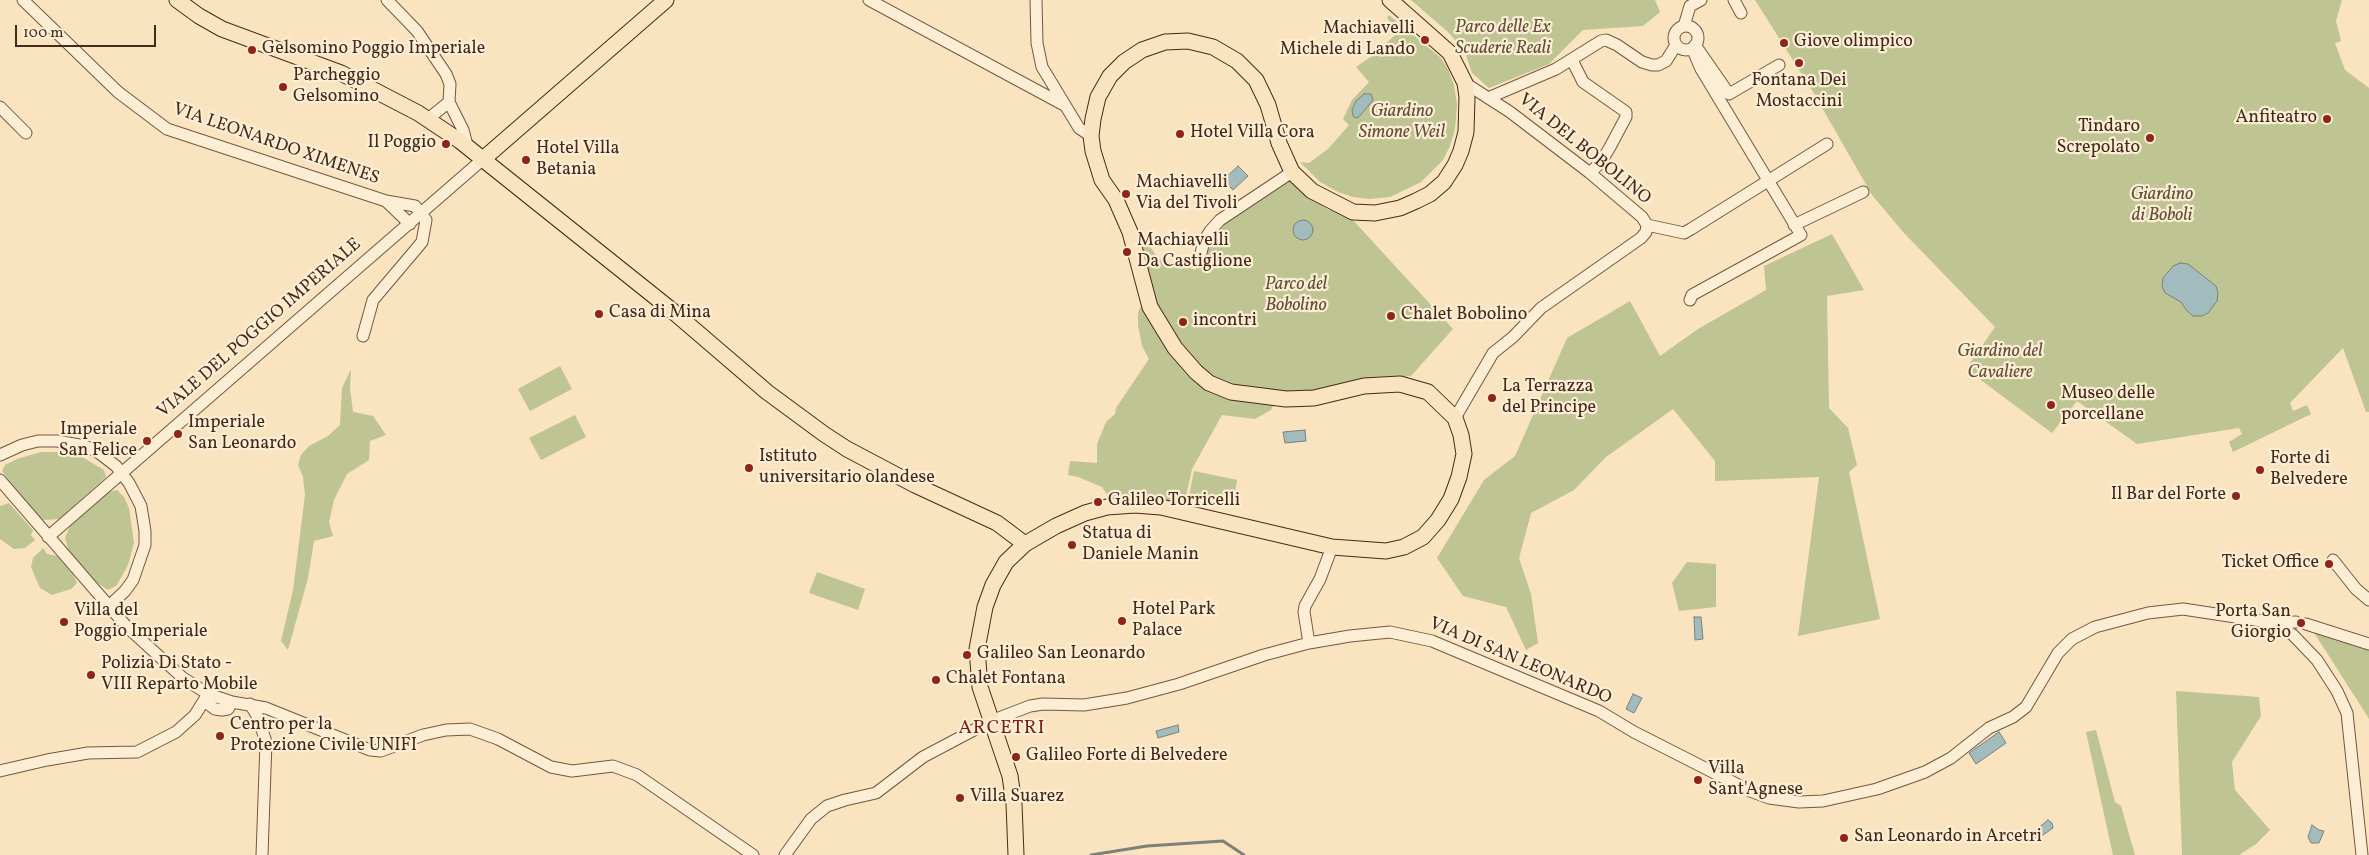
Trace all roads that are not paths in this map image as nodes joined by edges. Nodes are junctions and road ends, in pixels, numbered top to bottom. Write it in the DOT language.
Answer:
graph roads {
  1 [pos="22,0"];
  2 [pos="177,0"];
  3 [pos="387,0"];
  4 [pos="666,0"];
  5 [pos="869,0"];
  6 [pos="1036,0"];
  7 [pos="1390,0"];
  8 [pos="1701,0"];
  9 [pos="1734,0"];
  10 [pos="1741,13"];
  11 [pos="1684,26"];
  12 [pos="1676,45"];
  13 [pos="1693,47"];
  14 [pos="1572,60"];
  15 [pos="1779,65"];
  16 [pos="1465,84"];
  17 [pos="1488,98"];
  18 [pos="449,102"];
  19 [pos="1064,105"];
  20 [pos="0,107"];
  21 [pos="428,120"];
  22 [pos="26,133"];
  23 [pos="1091,136"];
  24 [pos="1827,144"];
  25 [pos="468,149"];
  26 [pos="482,160"];
  27 [pos="1292,172"];
  28 [pos="1590,173"];
  29 [pos="1768,182"];
  30 [pos="1863,192"];
  31 [pos="386,201"];
  32 [pos="422,213"];
  33 [pos="410,224"];
  34 [pos="1647,225"];
  35 [pos="1794,225"];
  36 [pos="1199,261"];
  37 [pos="1690,300"];
  38 [pos="363,336"];
  39 [pos="1455,418"];
  40 [pos="0,455"];
  41 [pos="122,473"];
  42 [pos="0,480"];
  43 [pos="48,537"];
  44 [pos="1025,544"];
  45 [pos="1332,547"];
  46 [pos="2333,560"];
  47 [pos="2369,600"];
  48 [pos="108,607"];
  49 [pos="2275,622"];
  50 [pos="1309,643"];
  51 [pos="2369,644"];
  52 [pos="206,698"];
  53 [pos="250,704"];
  54 [pos="991,721"];
  55 [pos="0,771"];
  56 [pos="262,855"];
  57 [pos="753,855"];
  58 [pos="786,855"];
  59 [pos="1016,855"];
  60 [pos="2362,855"];
  1 -- 31 [label="street, VIA LEONARDO XIMENES"];
  2 -- 21 [label="main road"];
  3 -- 18 [label="street"];
  4 -- 26 [label="main road, VIALE DEL POGGIO IMPERIALE"];
  5 -- 19 [label="street"];
  6 -- 19 [label="street"];
  7 -- 16 [label="main road"];
  8 -- 11 [label="street"];
  9 -- 10 [label="street"];
  11 -- 12 [label="street"];
  11 -- 13 [label="street"];
  12 -- 13 [label="street"];
  12 -- 14 [label="street"];
  13 -- 15 [label="street"];
  13 -- 29 [label="street"];
  14 -- 17 [label="street"];
  14 -- 28 [label="street"];
  16 -- 17 [label="street, VIA DEL BOBOLINO"];
  16 -- 27 [label="main road"];
  17 -- 28 [label="street, VIA DEL BOBOLINO"];
  18 -- 21 [label="street"];
  18 -- 25 [label="street"];
  19 -- 23 [label="street"];
  20 -- 22 [label="street"];
  21 -- 25 [label="main road"];
  23 -- 27 [label="main road"];
  23 -- 39 [label="main road"];
  24 -- 29 [label="street"];
  25 -- 26 [label="main road"];
  26 -- 32 [label="street, VIALE DEL POGGIO IMPERIALE"];
  26 -- 44 [label="main road"];
  27 -- 36 [label="street"];
  28 -- 34 [label="street, VIA DEL BOBOLINO"];
  29 -- 34 [label="street"];
  29 -- 35 [label="street"];
  30 -- 35 [label="street"];
  31 -- 32 [label="street, VIA LEONARDO XIMENES"];
  31 -- 33 [label="street, VIA LEONARDO XIMENES"];
  32 -- 33 [label="street, VIALE DEL POGGIO IMPERIALE"];
  32 -- 38 [label="street"];
  33 -- 41 [label="street, VIALE DEL POGGIO IMPERIALE"];
  34 -- 39 [label="street, VIA DEL BOBOLINO"];
  35 -- 37 [label="street"];
  39 -- 45 [label="main road"];
  40 -- 41 [label="street"];
  41 -- 43 [label="street, VIALE DEL POGGIO IMPERIALE"];
  41 -- 48 [label="street"];
  42 -- 43 [label="street"];
  43 -- 48 [label="street"];
  44 -- 45 [label="main road"];
  44 -- 54 [label="main road"];
  45 -- 50 [label="street"];
  46 -- 47 [label="street"];
  48 -- 52 [label="street"];
  49 -- 50 [label="street, VIA DI SAN LEONARDO"];
  49 -- 51 [label="street, VIA DI SAN LEONARDO"];
  49 -- 60 [label="street"];
  50 -- 54 [label="street, VIA DI SAN LEONARDO"];
  52 -- 53 [label="street"];
  52 -- 55 [label="street"];
  53 -- 56 [label="street"];
  53 -- 57 [label="street"];
  54 -- 58 [label="street, VIA DI SAN LEONARDO"];
  54 -- 59 [label="main road"];
}
